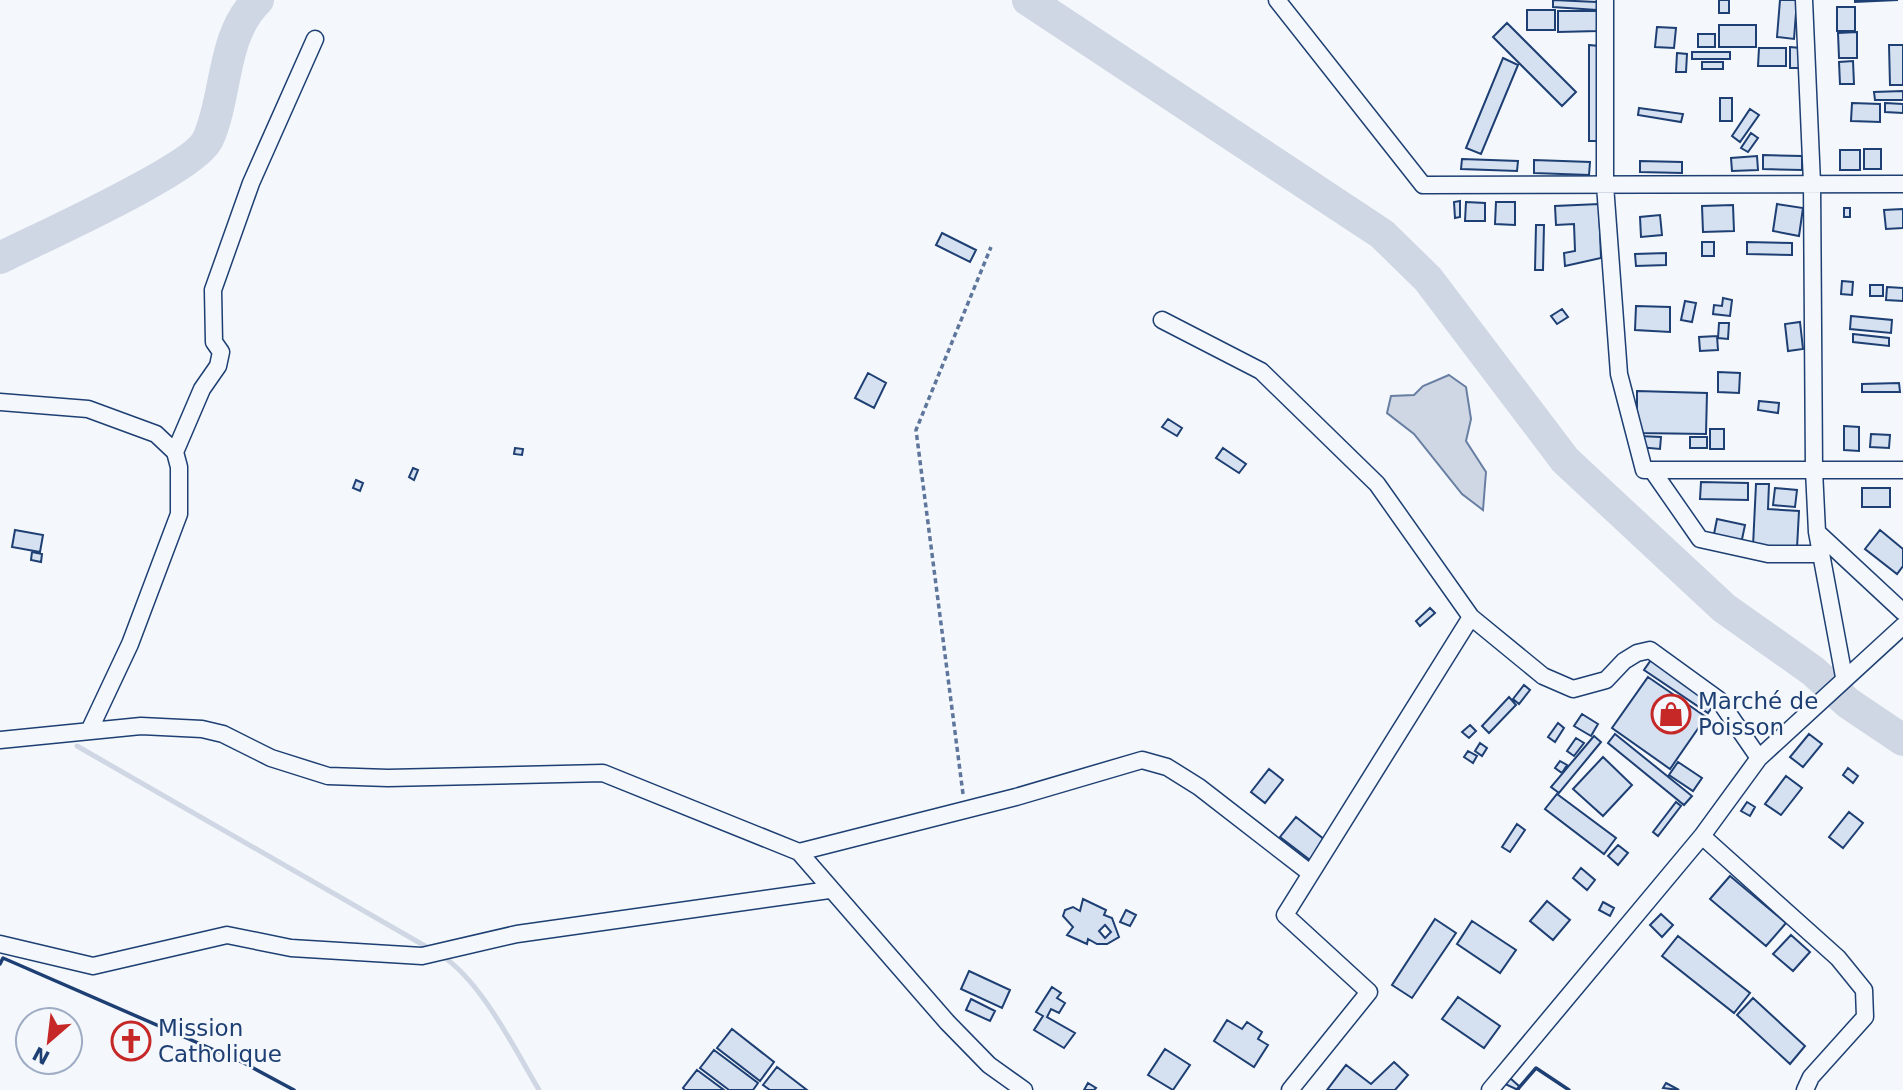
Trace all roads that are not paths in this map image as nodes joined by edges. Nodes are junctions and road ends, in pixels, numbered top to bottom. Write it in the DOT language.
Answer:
graph roads {
  1 [pos="1277,0"];
  2 [pos="1605,0"];
  3 [pos="1804,0"];
  4 [pos="316,39"];
  5 [pos="1812,183"];
  6 [pos="1903,184"];
  7 [pos="1605,185"];
  8 [pos="1162,320"];
  9 [pos="0,402"];
  10 [pos="175,452"];
  11 [pos="1653,470"];
  12 [pos="1814,470"];
  13 [pos="1903,470"];
  14 [pos="1817,532"];
  15 [pos="1821,554"];
  16 [pos="1903,612"];
  17 [pos="1471,617"];
  18 [pos="1903,626"];
  19 [pos="1844,677"];
  20 [pos="90,729"];
  21 [pos="0,740"];
  22 [pos="1759,758"];
  23 [pos="1702,836"];
  24 [pos="799,852"];
  25 [pos="1310,873"];
  26 [pos="830,890"];
  27 [pos="0,944"];
  28 [pos="1024,1090"];
  29 [pos="1290,1090"];
  30 [pos="1490,1090"];
  31 [pos="1805,1090"];
  1 -- 7 [label="street"];
  2 -- 7 [label="street"];
  3 -- 5 [label="street"];
  4 -- 10 [label="street"];
  5 -- 6 [label="street"];
  5 -- 7 [label="street"];
  5 -- 12 [label="street"];
  7 -- 11 [label="street"];
  8 -- 17 [label="street"];
  9 -- 10 [label="street"];
  10 -- 20 [label="street"];
  11 -- 12 [label="street"];
  11 -- 15 [label="street"];
  12 -- 13 [label="street"];
  12 -- 14 [label="street"];
  14 -- 15 [label="street"];
  14 -- 16 [label="street"];
  15 -- 19 [label="street"];
  17 -- 22 [label="street"];
  17 -- 25 [label="street"];
  18 -- 19 [label="street"];
  19 -- 22 [label="street"];
  20 -- 21 [label="street"];
  20 -- 24 [label="street"];
  22 -- 23 [label="street"];
  23 -- 30 [label="street"];
  23 -- 31 [label="street"];
  24 -- 25 [label="street"];
  24 -- 26 [label="street"];
  25 -- 29 [label="street"];
  26 -- 27 [label="street"];
  26 -- 28 [label="street"];
}
